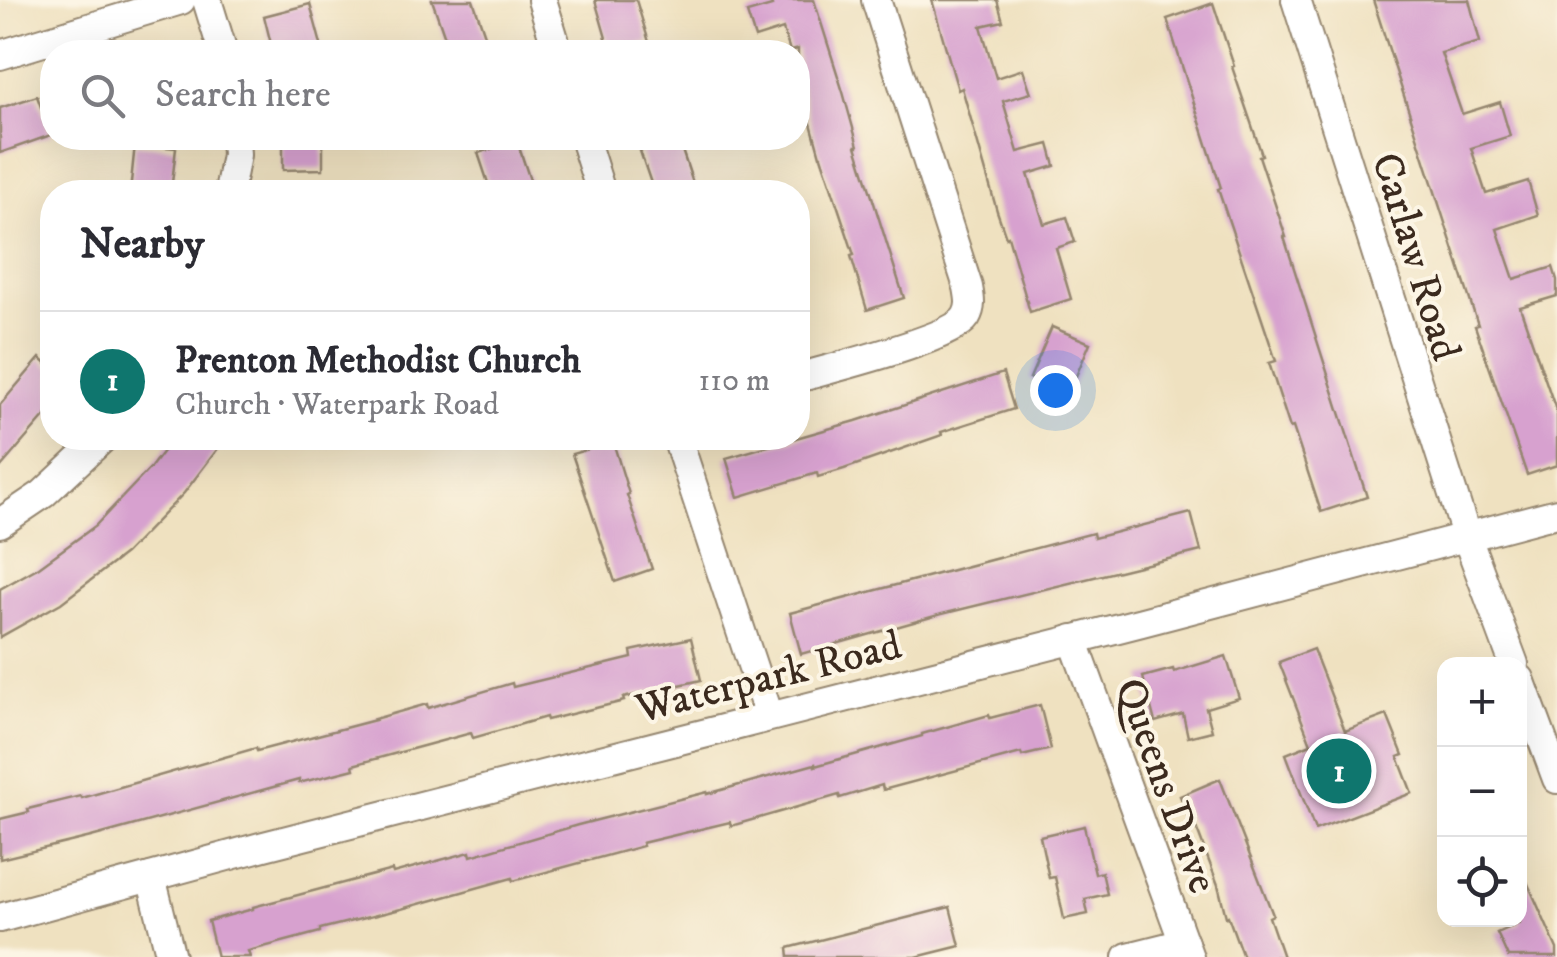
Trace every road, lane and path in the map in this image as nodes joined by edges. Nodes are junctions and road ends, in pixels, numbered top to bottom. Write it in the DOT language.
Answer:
graph roads {
  1 [pos="181,0"];
  2 [pos="207,0"];
  3 [pos="542,0"];
  4 [pos="876,0"];
  5 [pos="1296,0"];
  6 [pos="49,40"];
  7 [pos="219,40"];
  8 [pos="554,40"];
  9 [pos="40,43"];
  10 [pos="0,55"];
  11 [pos="236,150"];
  12 [pos="588,150"];
  13 [pos="232,180"];
  14 [pos="597,180"];
  15 [pos="810,374"];
  16 [pos="90,450"];
  17 [pos="681,450"];
  18 [pos="1557,513"];
  19 [pos="0,522"];
  20 [pos="1466,536"];
  21 [pos="1073,639"];
  22 [pos="1511,657"];
  23 [pos="1527,698"];
  24 [pos="769,716"];
  25 [pos="1557,779"];
  26 [pos="151,877"];
  27 [pos="0,918"];
  28 [pos="1187,950"];
  29 [pos="171,957"];
  30 [pos="1128,957"];
  1 -- 6 [label="street"];
  2 -- 7 [label="street"];
  3 -- 8 [label="street"];
  4 -- 15 [label="street"];
  5 -- 20 [label="street, Carlaw Road"];
  9 -- 10 [label="street"];
  11 -- 13 [label="street"];
  12 -- 14 [label="street"];
  16 -- 19 [label="street"];
  17 -- 24 [label="street"];
  18 -- 20 [label="street, Waterpark Road"];
  20 -- 21 [label="street, Waterpark Road"];
  20 -- 22 [label="street, Carlaw Road"];
  21 -- 24 [label="street, Waterpark Road"];
  21 -- 28 [label="street, Queens Drive"];
  23 -- 25 [label="street"];
  24 -- 26 [label="street, Waterpark Road"];
  26 -- 27 [label="street, Waterpark Road"];
  26 -- 29 [label="street"];
  28 -- 30 [label="street"];
}
